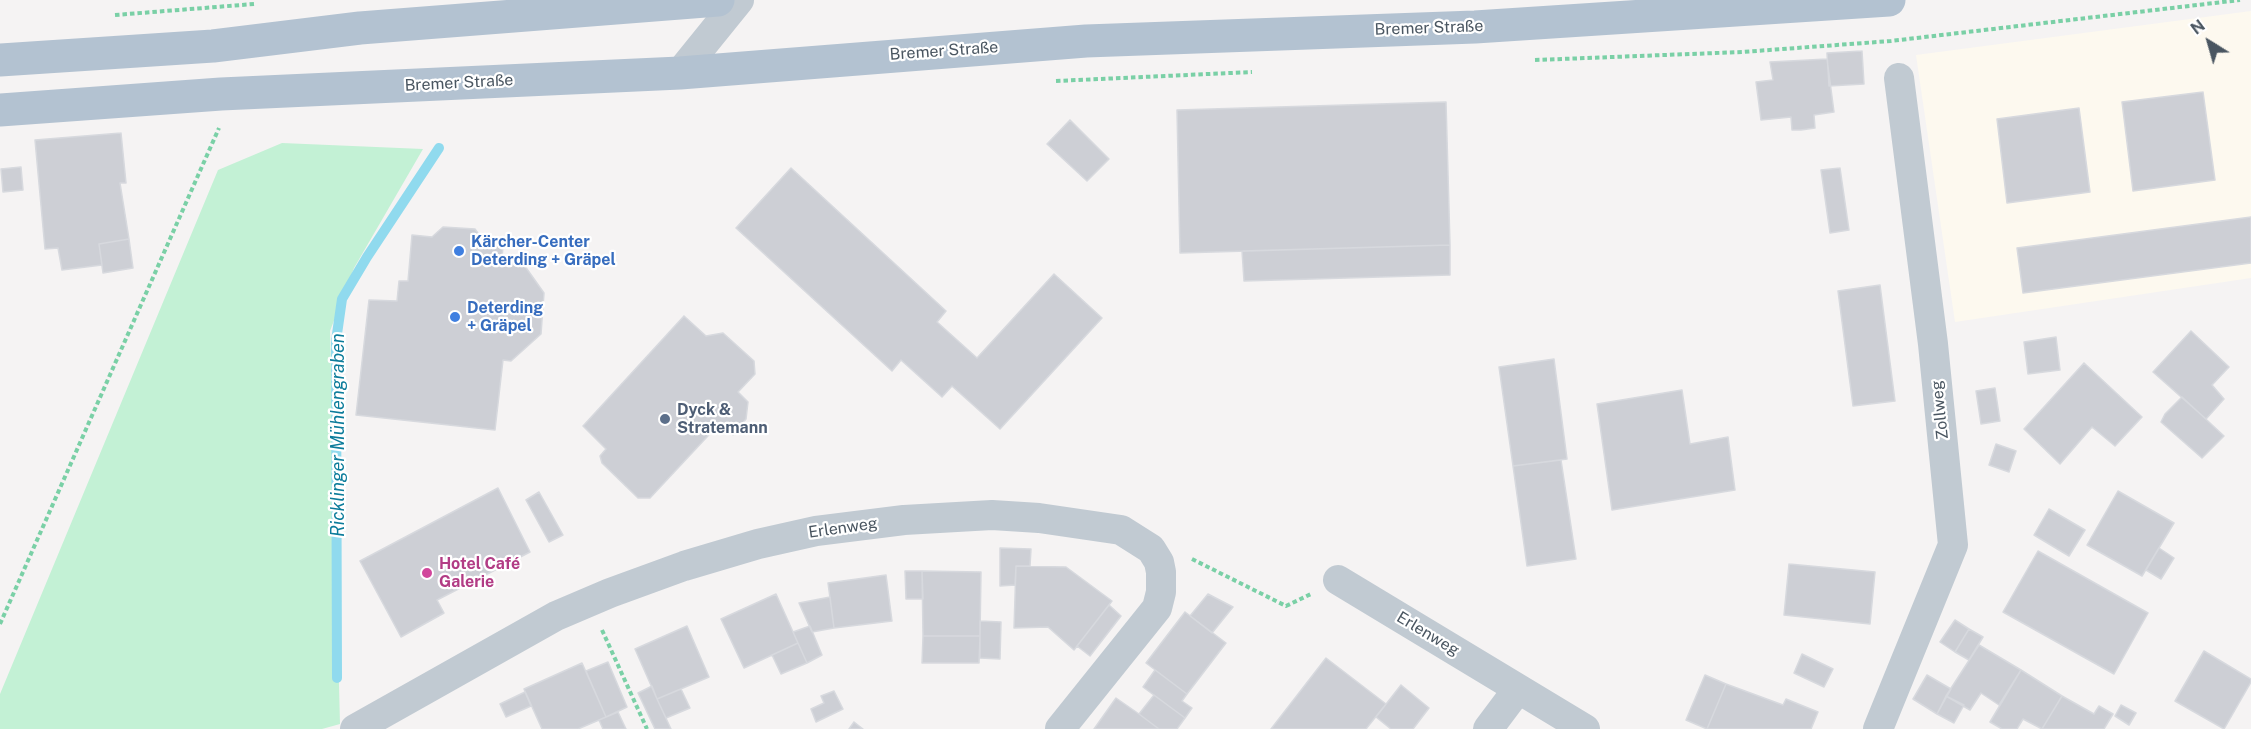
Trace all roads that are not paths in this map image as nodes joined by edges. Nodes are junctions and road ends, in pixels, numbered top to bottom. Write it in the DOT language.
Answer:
graph roads {
  1 [pos="718,0"];
  2 [pos="739,0"];
  3 [pos="1885,0"];
  4 [pos="0,60"];
  5 [pos="680,73"];
  6 [pos="1899,78"];
  7 [pos="0,110"];
  8 [pos="1338,580"];
  9 [pos="1518,689"];
  10 [pos="355,729"];
  11 [pos="1060,729"];
  12 [pos="1488,729"];
  13 [pos="1585,729"];
  14 [pos="1878,729"];
  1 -- 4 [label="main road"];
  2 -- 5 [label="street"];
  3 -- 5 [label="main road, Bremer Straße"];
  5 -- 7 [label="main road, Bremer Straße"];
  6 -- 14 [label="street, Zollweg"];
  8 -- 9 [label="street, Erlenweg"];
  9 -- 12 [label="street"];
  9 -- 13 [label="street, Erlenweg"];
  10 -- 11 [label="street, Erlenweg"];
}
